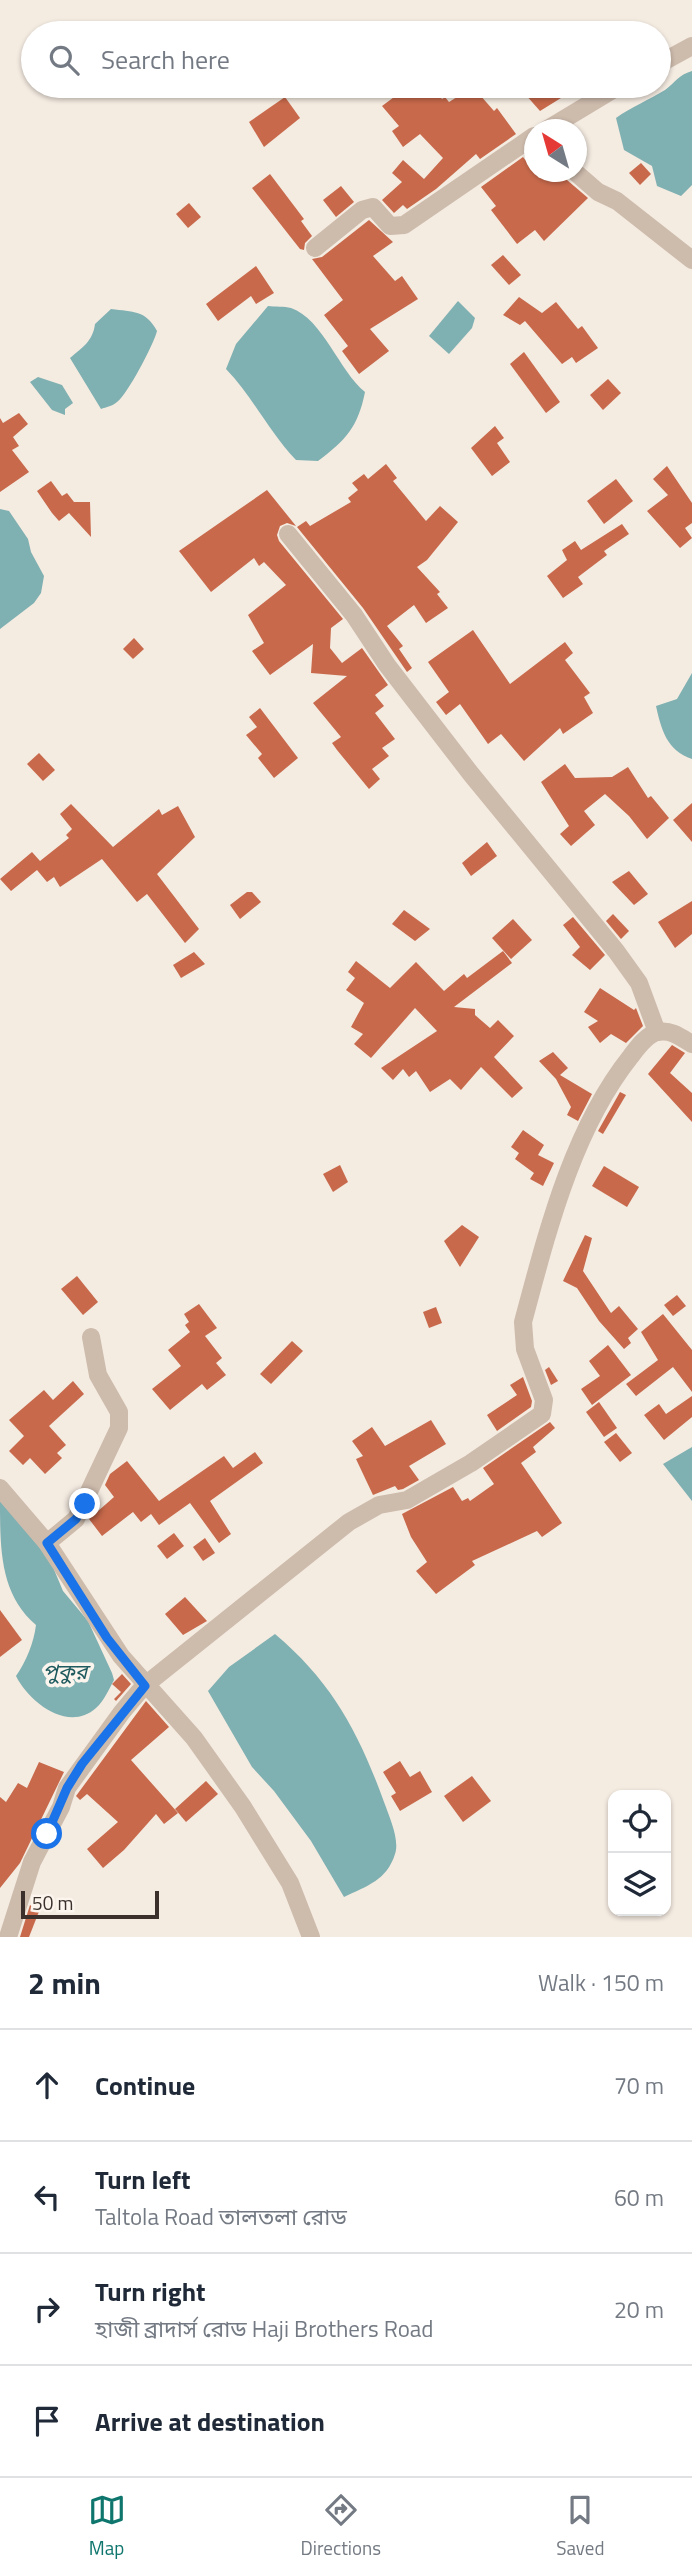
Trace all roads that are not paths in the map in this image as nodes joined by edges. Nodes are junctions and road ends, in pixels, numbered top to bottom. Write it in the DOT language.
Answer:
graph roads {
  1 [pos="692,46"];
  2 [pos="671,57"];
  3 [pos="599,98"];
  4 [pos="564,119"];
  5 [pos="524,143"];
  6 [pos="586,182"];
  7 [pos="315,248"];
  8 [pos="692,260"];
  9 [pos="288,534"];
  10 [pos="657,1032"];
  11 [pos="692,1044"];
  12 [pos="91,1336"];
  13 [pos="0,1488"];
  14 [pos="47,1543"];
  15 [pos="145,1686"];
  16 [pos="8,1937"];
  17 [pos="312,1937"];
  1 -- 2 [label="street"];
  3 -- 4 [label="street"];
  5 -- 7 [label="street"];
  6 -- 8 [label="street"];
  9 -- 10 [label="street"];
  10 -- 11 [label="street"];
  10 -- 15 [label="street"];
  12 -- 14 [label="street"];
  13 -- 14 [label="street"];
  14 -- 15 [label="street"];
  15 -- 16 [label="street"];
  15 -- 17 [label="street"];
}
